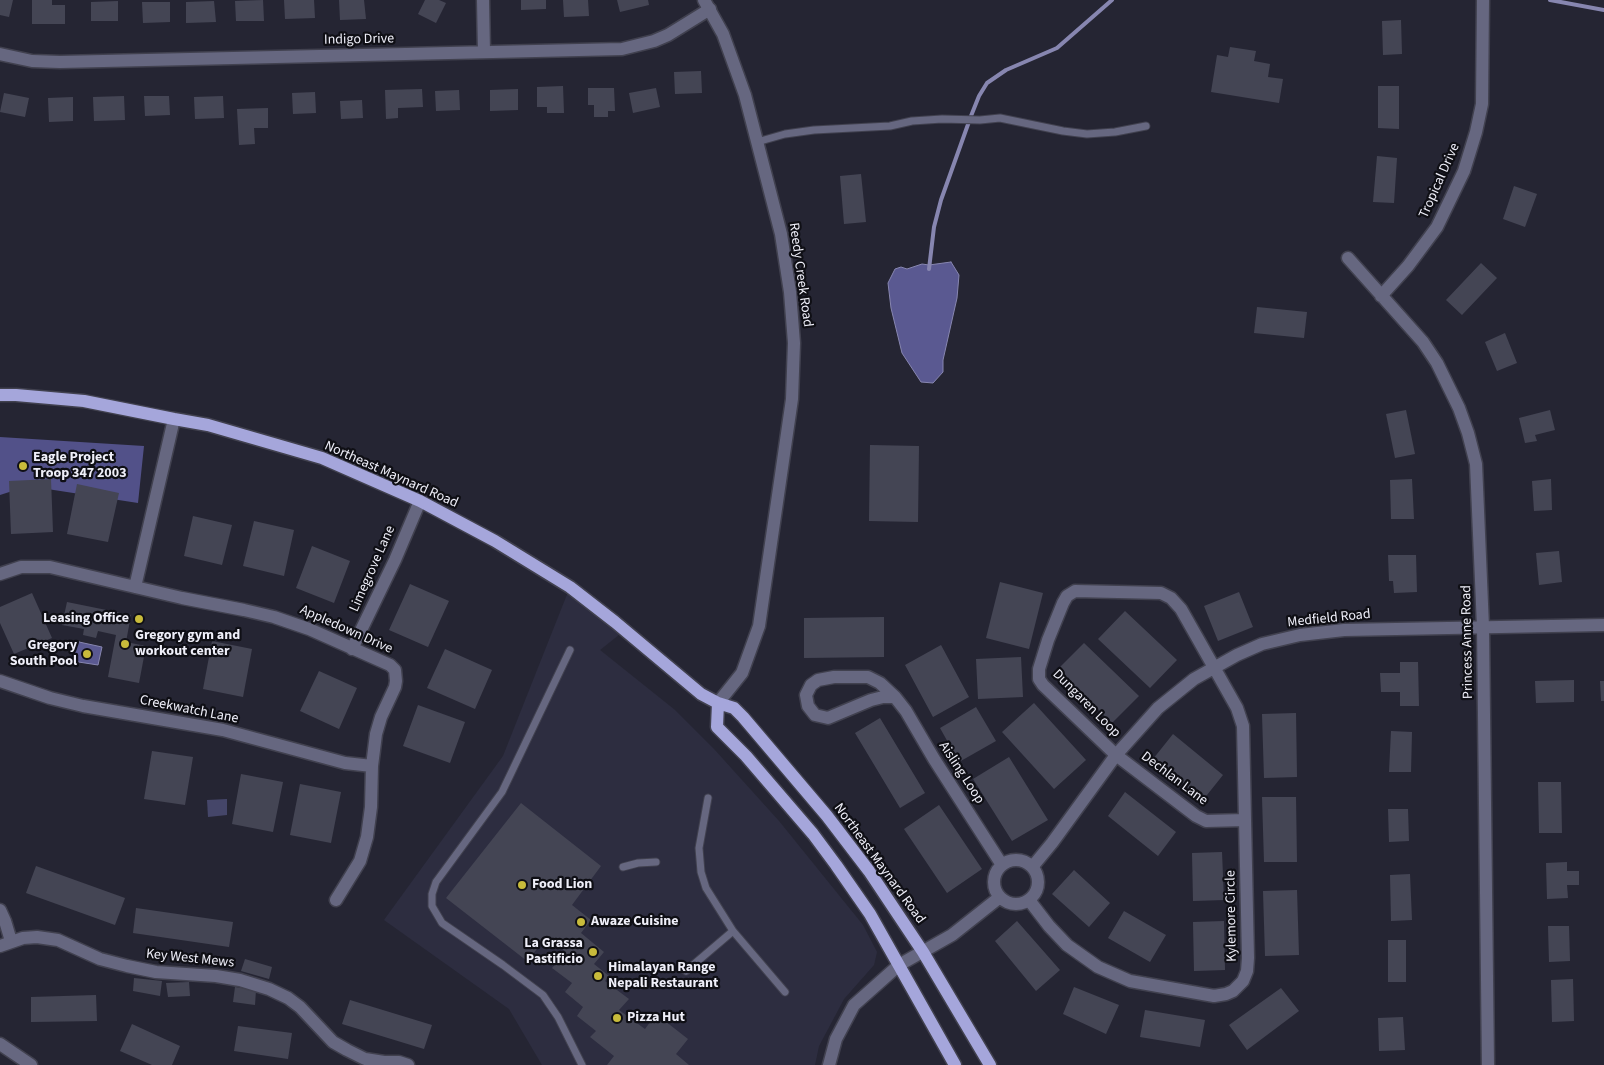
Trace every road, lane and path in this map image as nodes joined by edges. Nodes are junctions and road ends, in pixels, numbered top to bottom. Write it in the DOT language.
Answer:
graph roads {
  1 [pos="482,0"];
  2 [pos="1483,0"];
  3 [pos="707,5"];
  4 [pos="484,52"];
  5 [pos="0,54"];
  6 [pos="1146,126"];
  7 [pos="757,142"];
  8 [pos="1348,258"];
  9 [pos="1382,296"];
  10 [pos="0,395"];
  11 [pos="174,418"];
  12 [pos="420,501"];
  13 [pos="0,574"];
  14 [pos="134,587"];
  15 [pos="1604,625"];
  16 [pos="1483,627"];
  17 [pos="352,649"];
  18 [pos="570,650"];
  19 [pos="1214,666"];
  20 [pos="0,681"];
  21 [pos="895,697"];
  22 [pos="718,703"];
  23 [pos="1116,755"];
  24 [pos="372,766"];
  25 [pos="708,798"];
  26 [pos="1245,820"];
  27 [pos="656,862"];
  28 [pos="1002,865"];
  29 [pos="623,866"];
  30 [pos="1032,866"];
  31 [pos="1000,897"];
  32 [pos="336,900"];
  33 [pos="1029,900"];
  34 [pos="0,910"];
  35 [pos="733,931"];
  36 [pos="6,943"];
  37 [pos="923,952"];
  38 [pos="899,965"];
  39 [pos="686,971"];
  40 [pos="785,992"];
  41 [pos="0,1044"];
  42 [pos="30,1065"];
  43 [pos="408,1065"];
  44 [pos="582,1065"];
  45 [pos="828,1065"];
  46 [pos="955,1065"];
  47 [pos="990,1065"];
  48 [pos="1488,1065"];
  1 -- 4 [label="street"];
  2 -- 9 [label="street, Tropical Drive"];
  3 -- 4 [label="street, Indigo Drive"];
  3 -- 7 [label="street, Reedy Creek Road"];
  4 -- 5 [label="street, Indigo Drive"];
  6 -- 7 [label="lane"];
  7 -- 22 [label="street, Reedy Creek Road"];
  8 -- 9 [label="street, Princess Anne Road"];
  9 -- 16 [label="street, Princess Anne Road"];
  10 -- 11 [label="main road, Northeast Maynard Road"];
  11 -- 12 [label="main road, Northeast Maynard Road"];
  11 -- 14 [label="street"];
  12 -- 17 [label="street, Limegrove Lane"];
  12 -- 22 [label="main road, Northeast Maynard Road"];
  13 -- 14 [label="street, Appledown Drive"];
  14 -- 17 [label="street, Appledown Drive"];
  15 -- 16 [label="street, Medfield Road"];
  16 -- 19 [label="street, Medfield Road"];
  16 -- 48 [label="street, Princess Anne Road"];
  17 -- 24 [label="street, Appledown Drive"];
  18 -- 44 [label="lane"];
  19 -- 23 [label="street, Medfield Road"];
  19 -- 23 [label="street, Dungaren Loop"];
  19 -- 26 [label="street, Kylemore Circle"];
  20 -- 24 [label="street, Creekwatch Lane"];
  21 -- 21 [label="street, Aisling Loop"];
  21 -- 28 [label="street, Aisling Loop"];
  22 -- 37 [label="main road, Northeast Maynard Road"];
  22 -- 38 [label="main road"];
  23 -- 26 [label="street, Dechlan Lane"];
  23 -- 30 [label="street, Medfield Road"];
  24 -- 32 [label="street, Appledown Drive"];
  25 -- 35 [label="lane"];
  26 -- 33 [label="street, Kylemore Circle"];
  27 -- 29 [label="lane"];
  28 -- 30 [label="street"];
  28 -- 31 [label="street"];
  30 -- 33 [label="street"];
  31 -- 33 [label="street"];
  31 -- 37 [label="street"];
  34 -- 36 [label="street, Key West Mews"];
  35 -- 39 [label="lane"];
  35 -- 40 [label="lane"];
  36 -- 43 [label="street, Key West Mews"];
  37 -- 38 [label="street"];
  37 -- 47 [label="main road, Northeast Maynard Road"];
  38 -- 45 [label="street"];
  38 -- 46 [label="main road"];
  41 -- 42 [label="street"];
}
